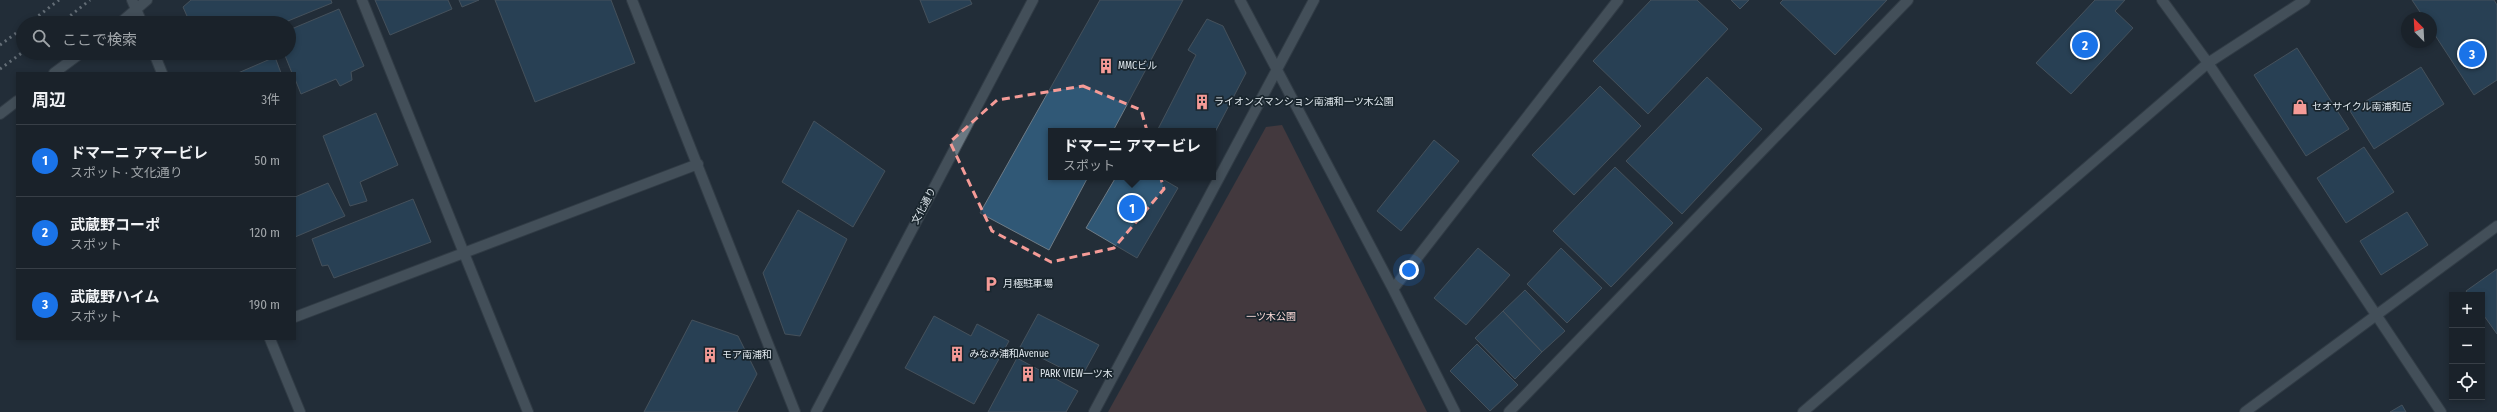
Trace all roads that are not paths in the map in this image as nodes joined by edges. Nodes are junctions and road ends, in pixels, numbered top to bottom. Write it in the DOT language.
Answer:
graph roads {
  1 [pos="147,0"];
  2 [pos="362,0"];
  3 [pos="632,0"];
  4 [pos="1033,0"];
  5 [pos="1240,0"];
  6 [pos="1314,0"];
  7 [pos="1618,0"];
  8 [pos="1908,0"];
  9 [pos="2162,0"];
  10 [pos="2304,0"];
  11 [pos="134,4"];
  12 [pos="125,16"];
  13 [pos="139,16"];
  14 [pos="72,60"];
  15 [pos="157,60"];
  16 [pos="2208,63"];
  17 [pos="1278,69"];
  18 [pos="55,72"];
  19 [pos="162,72"];
  20 [pos="16,102"];
  21 [pos="0,114"];
  22 [pos="698,164"];
  23 [pos="2497,226"];
  24 [pos="464,253"];
  25 [pos="1393,289"];
  26 [pos="2376,314"];
  27 [pos="296,317"];
  28 [pos="270,340"];
  29 [pos="300,412"];
  30 [pos="528,412"];
  31 [pos="795,412"];
  32 [pos="816,412"];
  33 [pos="1094,412"];
  34 [pos="1455,412"];
  35 [pos="1509,412"];
  36 [pos="1803,412"];
  37 [pos="2246,412"];
  38 [pos="2441,412"];
  1 -- 11 [label="street"];
  2 -- 24 [label="street"];
  3 -- 22 [label="street"];
  4 -- 32 [label="street, 文化通り"];
  5 -- 17 [label="street"];
  6 -- 17 [label="street"];
  7 -- 25 [label="street"];
  8 -- 35 [label="street"];
  9 -- 16 [label="street"];
  10 -- 16 [label="street"];
  11 -- 12 [label="street"];
  11 -- 13 [label="street"];
  14 -- 18 [label="street"];
  15 -- 19 [label="street"];
  16 -- 26 [label="street"];
  16 -- 36 [label="street"];
  17 -- 25 [label="street"];
  17 -- 33 [label="street"];
  20 -- 21 [label="street"];
  22 -- 24 [label="street"];
  22 -- 31 [label="street"];
  23 -- 26 [label="street"];
  24 -- 27 [label="street"];
  24 -- 30 [label="street"];
  25 -- 34 [label="street"];
  26 -- 37 [label="street"];
  26 -- 38 [label="street"];
  28 -- 29 [label="street"];
}
